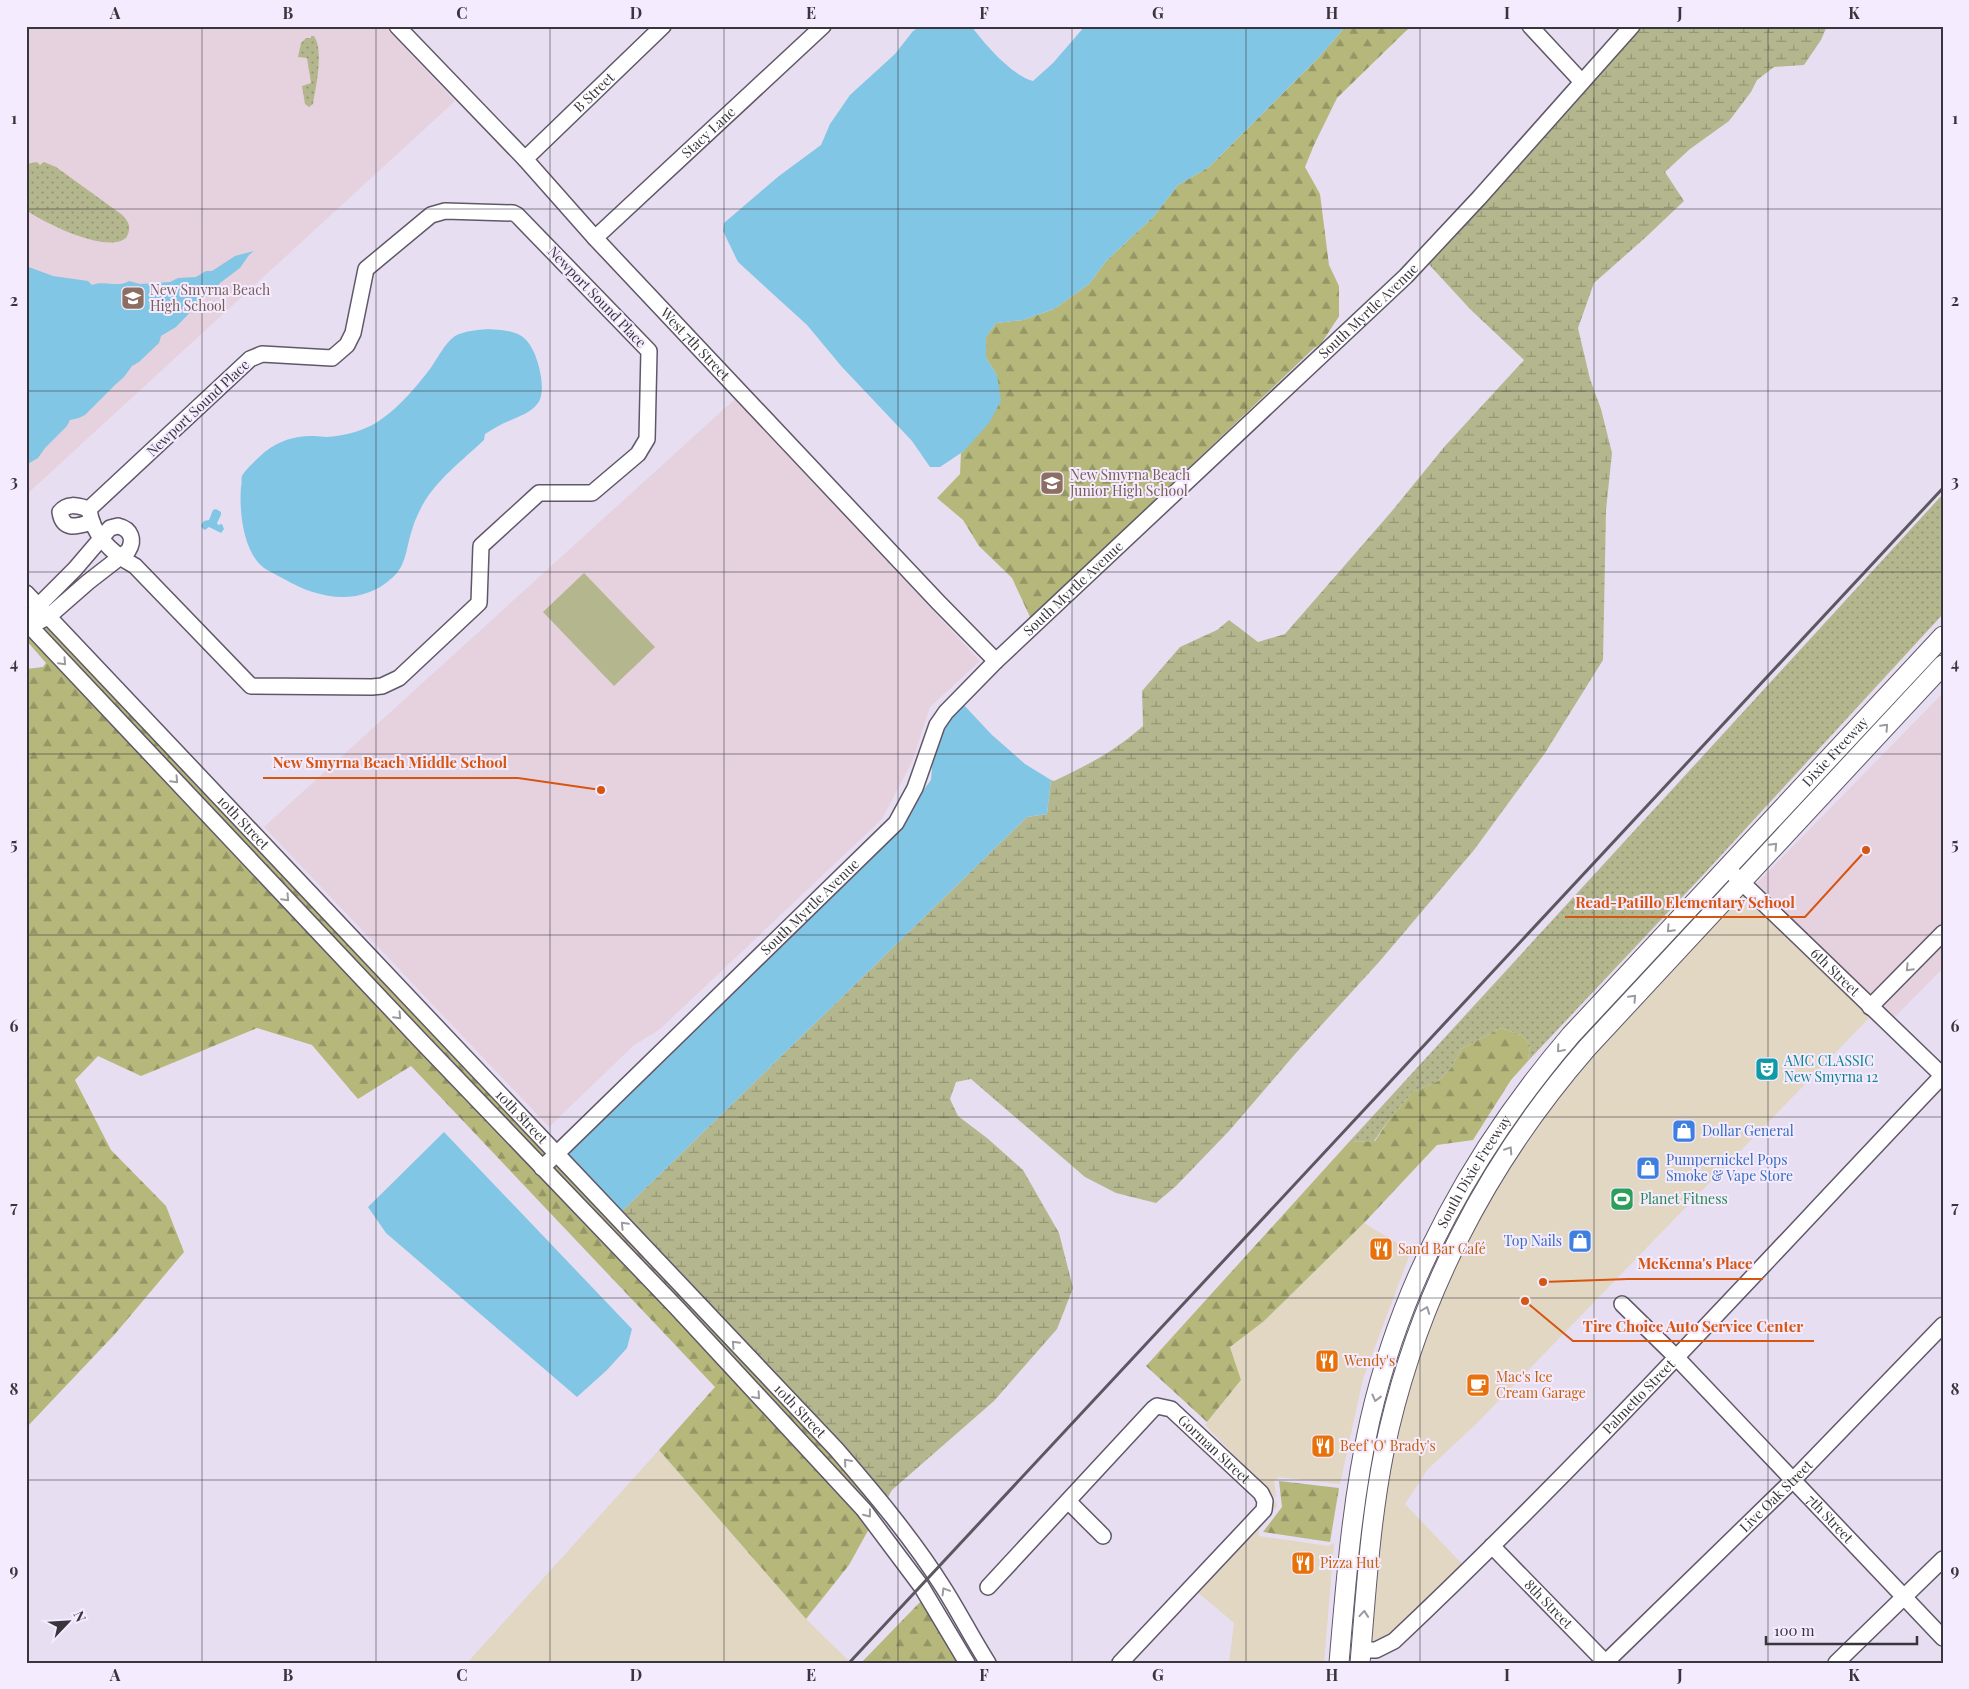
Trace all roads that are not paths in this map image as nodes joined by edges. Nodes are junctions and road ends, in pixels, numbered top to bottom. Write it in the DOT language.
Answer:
graph roads {
  1 [pos="397,26"];
  2 [pos="663,26"];
  3 [pos="823,26"];
  4 [pos="1530,26"];
  5 [pos="1632,26"];
  6 [pos="1582,82"];
  7 [pos="525,159"];
  8 [pos="595,238"];
  9 [pos="102,539"];
  10 [pos="120,558"];
  11 [pos="75,569"];
  12 [pos="88,582"];
  13 [pos="26,593"];
  14 [pos="43,612"];
  15 [pos="28,624"];
  16 [pos="1943,636"];
  17 [pos="996,661"];
  18 [pos="1916,665"];
  19 [pos="1937,672"];
  20 [pos="1727,868"];
  21 [pos="1741,882"];
  22 [pos="1943,933"];
  23 [pos="1597,1007"];
  24 [pos="1870,1007"];
  25 [pos="1612,1021"];
  26 [pos="1943,1076"];
  27 [pos="556,1154"];
  28 [pos="1480,1158"];
  29 [pos="542,1168"];
  30 [pos="1495,1171"];
  31 [pos="1622,1304"];
  32 [pos="1943,1325"];
  33 [pos="1389,1351"];
  34 [pos="1410,1356"];
  35 [pos="1676,1357"];
  36 [pos="1370,1419"];
  37 [pos="1390,1424"];
  38 [pos="1794,1480"];
  39 [pos="1068,1501"];
  40 [pos="907,1535"];
  41 [pos="1103,1536"];
  42 [pos="1492,1546"];
  43 [pos="894,1548"];
  44 [pos="1943,1559"];
  45 [pos="988,1587"];
  46 [pos="1903,1597"];
  47 [pos="958,1614"];
  48 [pos="943,1623"];
  49 [pos="1943,1638"];
  50 [pos="1350,1658"];
  51 [pos="966,1663"];
  52 [pos="988,1663"];
  53 [pos="1120,1663"];
  54 [pos="1606,1663"];
  55 [pos="1836,1663"];
  1 -- 7 [label="street, West 7th Street"];
  2 -- 7 [label="street, B Street"];
  3 -- 8 [label="street, Stacy Lane"];
  4 -- 6 [label="street"];
  5 -- 6 [label="street, South Myrtle Avenue"];
  6 -- 17 [label="street, South Myrtle Avenue"];
  7 -- 8 [label="street, West 7th Street"];
  8 -- 17 [label="street, West 7th Street"];
  9 -- 10 [label="street, Newport Sound Place"];
  9 -- 10 [label="street"];
  9 -- 10 [label="street, Newport Sound Place"];
  9 -- 11 [label="street"];
  10 -- 12 [label="street"];
  11 -- 12 [label="street"];
  11 -- 14 [label="street"];
  12 -- 14 [label="street"];
  13 -- 14 [label="street, 10th Street"];
  14 -- 15 [label="street"];
  14 -- 27 [label="street, 10th Street"];
  15 -- 29 [label="street, 10th Street, one-way"];
  16 -- 18 [label="main road, Dixie Freeway"];
  17 -- 27 [label="street, South Myrtle Avenue"];
  18 -- 19 [label="street"];
  18 -- 20 [label="main road, Dixie Freeway"];
  21 -- 19 [label="main road, Dixie Freeway, one-way"];
  20 -- 21 [label="street, 6th Street"];
  20 -- 23 [label="main road, South Dixie Freeway, one-way"];
  21 -- 24 [label="street, 6th Street"];
  25 -- 21 [label="main road, South Dixie Freeway, one-way"];
  22 -- 24 [label="street, one-way"];
  23 -- 25 [label="street"];
  23 -- 28 [label="main road, South Dixie Freeway, one-way"];
  24 -- 26 [label="street, 6th Street"];
  30 -- 25 [label="main road, South Dixie Freeway, one-way"];
  26 -- 35 [label="street, Palmetto Street"];
  27 -- 29 [label="street, South Myrtle Avenue"];
  40 -- 27 [label="street, 10th Street, one-way"];
  28 -- 30 [label="street"];
  28 -- 33 [label="main road, South Dixie Freeway"];
  29 -- 43 [label="street, 10th Street, one-way"];
  34 -- 30 [label="main road, South Dixie Freeway, one-way"];
  31 -- 35 [label="street, 7th Street"];
  32 -- 38 [label="street, Live Oak Street"];
  33 -- 34 [label="street"];
  33 -- 36 [label="main road, South Dixie Freeway, one-way"];
  34 -- 37 [label="main road, South Dixie Freeway"];
  35 -- 38 [label="street, 7th Street"];
  35 -- 42 [label="street, Palmetto Street"];
  36 -- 37 [label="street"];
  36 -- 50 [label="main road, South Dixie Freeway"];
  50 -- 37 [label="main road, South Dixie Freeway, one-way"];
  38 -- 46 [label="street, 7th Street"];
  38 -- 54 [label="street, Live Oak Street"];
  39 -- 41 [label="street"];
  39 -- 45 [label="street, Gorman Street"];
  39 -- 53 [label="street, Gorman Street"];
  40 -- 43 [label="street"];
  47 -- 40 [label="street, 10th Street, one-way"];
  42 -- 50 [label="street, Palmetto Street"];
  42 -- 54 [label="street, 8th Street"];
  43 -- 48 [label="street, 10th Street"];
  44 -- 46 [label="street"];
  46 -- 49 [label="street, 7th Street"];
  46 -- 55 [label="street"];
  47 -- 48 [label="street"];
  47 -- 52 [label="street, 10th Street"];
  48 -- 51 [label="street, 10th Street"];
}
